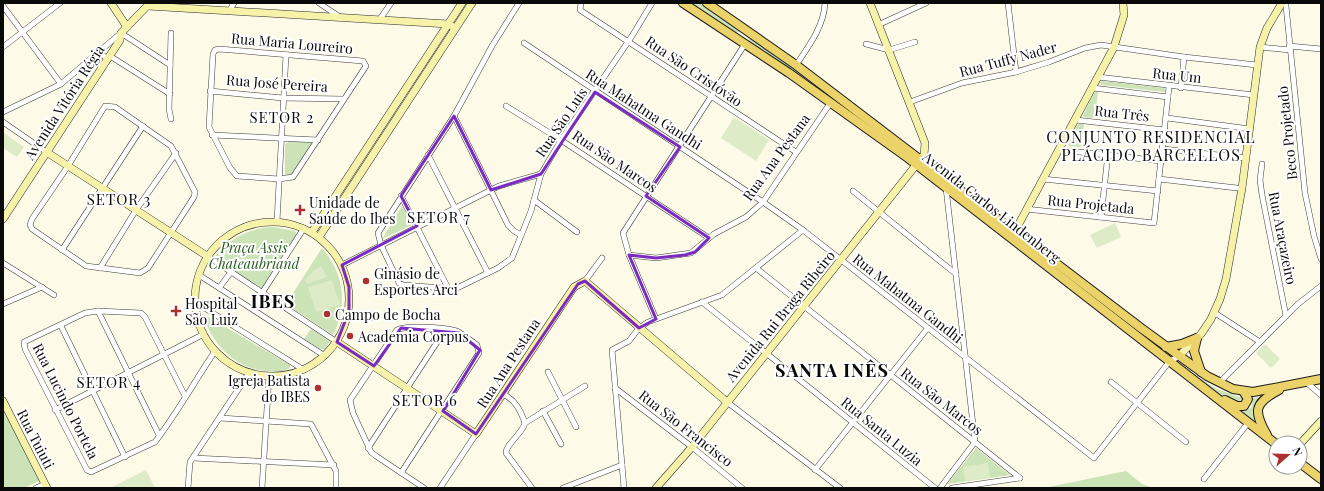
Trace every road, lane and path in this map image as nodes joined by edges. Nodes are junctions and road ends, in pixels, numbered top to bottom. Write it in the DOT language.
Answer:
graph roads {
  1 [pos="60,3"];
  2 [pos="111,3"];
  3 [pos="234,3"];
  4 [pos="319,3"];
  5 [pos="391,3"];
  6 [pos="462,3"];
  7 [pos="472,3"];
  8 [pos="519,3"];
  9 [pos="581,3"];
  10 [pos="652,3"];
  11 [pos="683,3"];
  12 [pos="707,3"];
  13 [pos="825,3"];
  14 [pos="870,3"];
  15 [pos="926,3"];
  16 [pos="1008,3"];
  17 [pos="1124,3"];
  18 [pos="1283,3"];
  19 [pos="149,4"];
  20 [pos="3,6"];
  21 [pos="181,6"];
  22 [pos="230,10"];
  23 [pos="340,18"];
  24 [pos="380,19"];
  25 [pos="448,24"];
  26 [pos="878,25"];
  27 [pos="742,26"];
  28 [pos="127,27"];
  29 [pos="455,28"];
  30 [pos="23,32"];
  31 [pos="121,33"];
  32 [pos="171,33"];
  33 [pos="628,42"];
  34 [pos="916,42"];
  35 [pos="524,43"];
  36 [pos="745,44"];
  37 [pos="866,44"];
  38 [pos="3,47"];
  39 [pos="1114,47"];
  40 [pos="1260,47"];
  41 [pos="1290,48"];
  42 [pos="1321,49"];
  43 [pos="888,50"];
  44 [pos="98,52"];
  45 [pos="286,55"];
  46 [pos="109,58"];
  47 [pos="1184,58"];
  48 [pos="423,62"];
  49 [pos="170,65"];
  50 [pos="796,65"];
  51 [pos="1257,66"];
  52 [pos="430,67"];
  53 [pos="1016,72"];
  54 [pos="1098,77"];
  55 [pos="62,84"];
  56 [pos="1169,87"];
  57 [pos="1093,88"];
  58 [pos="1180,88"];
  59 [pos="210,91"];
  60 [pos="596,92"];
  61 [pos="170,94"];
  62 [pos="1254,96"];
  63 [pos="712,97"];
  64 [pos="1168,97"];
  65 [pos="284,98"];
  66 [pos="343,99"];
  67 [pos="399,99"];
  68 [pos="831,102"];
  69 [pos="910,102"];
  70 [pos="406,104"];
  71 [pos="506,106"];
  72 [pos="3,112"];
  73 [pos="454,116"];
  74 [pos="1167,118"];
  75 [pos="171,119"];
  76 [pos="1076,120"];
  77 [pos="3,122"];
  78 [pos="143,126"];
  79 [pos="1250,129"];
  80 [pos="1165,130"];
  81 [pos="212,135"];
  82 [pos="281,138"];
  83 [pos="318,140"];
  84 [pos="561,140"];
  85 [pos="680,147"];
  86 [pos="1163,149"];
  87 [pos="1060,150"];
  88 [pos="796,152"];
  89 [pos="48,153"];
  90 [pos="176,153"];
  91 [pos="1108,154"];
  92 [pos="428,155"];
  93 [pos="1246,158"];
  94 [pos="1162,161"];
  95 [pos="919,162"];
  96 [pos="1262,164"];
  97 [pos="68,166"];
  98 [pos="541,174"];
  99 [pos="279,179"];
  100 [pos="1043,179"];
  101 [pos="1160,179"];
  102 [pos="344,184"];
  103 [pos="1105,185"];
  104 [pos="351,188"];
  105 [pos="946,188"];
  106 [pos="1240,188"];
  107 [pos="102,189"];
  108 [pos="492,190"];
  109 [pos="853,191"];
  110 [pos="1158,191"];
  111 [pos="401,196"];
  112 [pos="646,196"];
  113 [pos="534,200"];
  114 [pos="763,202"];
  115 [pos="455,208"];
  116 [pos="1026,209"];
  117 [pos="136,210"];
  118 [pos="879,213"];
  119 [pos="1101,217"];
  120 [pos="3,219"];
  121 [pos="277,221"];
  122 [pos="417,226"];
  123 [pos="304,228"];
  124 [pos="803,230"];
  125 [pos="312,232"];
  126 [pos="577,232"];
  127 [pos="172,233"];
  128 [pos="522,235"];
  129 [pos="1013,235"];
  130 [pos="319,237"];
  131 [pos="709,238"];
  132 [pos="381,245"];
  133 [pos="62,250"];
  134 [pos="629,255"];
  135 [pos="207,256"];
  136 [pos="602,258"];
  137 [pos="1321,259"];
  138 [pos="841,260"];
  139 [pos="3,262"];
  140 [pos="342,265"];
  141 [pos="100,268"];
  142 [pos="756,268"];
  143 [pos="231,272"];
  144 [pos="488,273"];
  145 [pos="956,274"];
  146 [pos="199,275"];
  147 [pos="585,281"];
  148 [pos="1321,286"];
  149 [pos="42,287"];
  150 [pos="220,288"];
  151 [pos="449,290"];
  152 [pos="262,293"];
  153 [pos="54,295"];
  154 [pos="195,302"];
  155 [pos="702,302"];
  156 [pos="3,304"];
  157 [pos="803,307"];
  158 [pos="98,311"];
  159 [pos="1215,312"];
  160 [pos="1286,316"];
  161 [pos="656,319"];
  162 [pos="60,326"];
  163 [pos="639,328"];
  164 [pos="927,328"];
  165 [pos="444,330"];
  166 [pos="204,334"];
  167 [pos="1197,338"];
  168 [pos="337,342"];
  169 [pos="1260,342"];
  170 [pos="1166,347"];
  171 [pos="215,351"];
  172 [pos="164,353"];
  173 [pos="766,353"];
  174 [pos="325,356"];
  175 [pos="1179,356"];
  176 [pos="966,359"];
  177 [pos="1168,362"];
  178 [pos="374,366"];
  179 [pos="304,370"];
  180 [pos="1180,370"];
  181 [pos="128,372"];
  182 [pos="548,372"];
  183 [pos="249,373"];
  184 [pos="1201,373"];
  185 [pos="269,376"];
  186 [pos="890,376"];
  187 [pos="1321,379"];
  188 [pos="1111,382"];
  189 [pos="1306,382"];
  190 [pos="1219,383"];
  191 [pos="585,386"];
  192 [pos="1287,386"];
  193 [pos="408,388"];
  194 [pos="615,388"];
  195 [pos="1243,391"];
  196 [pos="92,392"];
  197 [pos="1210,393"];
  198 [pos="503,394"];
  199 [pos="1321,395"];
  200 [pos="185,396"];
  201 [pos="562,400"];
  202 [pos="3,401"];
  203 [pos="727,402"];
  204 [pos="1137,402"];
  205 [pos="55,410"];
  206 [pos="443,411"];
  207 [pos="543,411"];
  208 [pos="220,418"];
  209 [pos="266,421"];
  210 [pos="1321,421"];
  211 [pos="525,422"];
  212 [pos="853,422"];
  213 [pos="1248,423"];
  214 [pos="576,427"];
  215 [pos="476,434"];
  216 [pos="159,435"];
  217 [pos="1269,435"];
  218 [pos="1308,435"];
  219 [pos="1268,438"];
  220 [pos="975,442"];
  221 [pos="1186,442"];
  222 [pos="561,444"];
  223 [pos="692,447"];
  224 [pos="368,448"];
  225 [pos="125,457"];
  226 [pos="193,458"];
  227 [pos="264,462"];
  228 [pos="334,465"];
  229 [pos="622,465"];
  230 [pos="1308,469"];
  231 [pos="815,470"];
  232 [pos="401,473"];
  233 [pos="1204,479"];
  234 [pos="1321,479"];
  235 [pos="46,486"];
  236 [pos="36,488"];
  237 [pos="188,488"];
  238 [pos="262,488"];
  239 [pos="336,488"];
  240 [pos="424,488"];
  241 [pos="440,488"];
  242 [pos="532,488"];
  243 [pos="563,488"];
  244 [pos="624,488"];
  245 [pos="656,488"];
  246 [pos="742,488"];
  247 [pos="840,488"];
  248 [pos="935,488"];
  249 [pos="940,488"];
  250 [pos="952,488"];
  1 -- 30 [label="street"];
  2 -- 28 [label="street"];
  3 -- 22 [label="street"];
  4 -- 23 [label="street"];
  5 -- 24 [label="street"];
  6 -- 25 [label="street"];
  7 -- 29 [label="street"];
  8 -- 73 [label="street"];
  9 -- 33 [label="street, Rua São Cristóvão"];
  10 -- 33 [label="street, Rua São Luís"];
  11 -- 36 [label="main road, Avenida Carlos Lindenberg"];
  12 -- 27 [label="main road, Avenida Carlos Lindenberg"];
  13 -- 50 [label="street"];
  14 -- 26 [label="street"];
  15 -- 26 [label="street"];
  16 -- 53 [label="street"];
  17 -- 39 [label="street"];
  18 -- 40 [label="street"];
  18 -- 41 [label="street, Beco Projetado"];
  19 -- 21 [label="street"];
  19 -- 28 [label="street, Avenida Vitória Régia"];
  20 -- 30 [label="street"];
  21 -- 22 [label="street"];
  22 -- 23 [label="street"];
  23 -- 24 [label="street"];
  24 -- 25 [label="street"];
  25 -- 29 [label="street"];
  25 -- 48 [label="street"];
  26 -- 43 [label="street"];
  27 -- 36 [label="main road"];
  27 -- 50 [label="main road, Avenida Carlos Lindenberg"];
  28 -- 31 [label="street, Avenida Vitória Régia"];
  29 -- 52 [label="street"];
  30 -- 38 [label="street"];
  30 -- 55 [label="street"];
  31 -- 44 [label="street"];
  31 -- 46 [label="street, Avenida Vitória Régia"];
  31 -- 49 [label="street"];
  32 -- 49 [label="street"];
  33 -- 60 [label="street, Rua São Luís"];
  33 -- 63 [label="street, Rua São Cristóvão"];
  34 -- 43 [label="street"];
  35 -- 60 [label="street, Rua Mahatma Gandhi"];
  36 -- 63 [label="street"];
  36 -- 68 [label="main road, Avenida Carlos Lindenberg"];
  37 -- 43 [label="street"];
  39 -- 47 [label="street, Rua Tuffy Nader"];
  39 -- 53 [label="street, Rua Tuffy Nader"];
  39 -- 54 [label="street"];
  40 -- 41 [label="street"];
  40 -- 51 [label="street"];
  41 -- 42 [label="street"];
  41 -- 137 [label="street, Beco Projetado"];
  43 -- 69 [label="street"];
  44 -- 46 [label="street"];
  44 -- 55 [label="street"];
  45 -- 59 [label="street, Rua Maria Loureiro"];
  45 -- 65 [label="street"];
  45 -- 66 [label="street, Rua Maria Loureiro"];
  46 -- 61 [label="street"];
  46 -- 89 [label="street, Avenida Vitória Régia"];
  47 -- 51 [label="street, Rua Tuffy Nader"];
  47 -- 58 [label="street"];
  48 -- 52 [label="street"];
  48 -- 67 [label="street"];
  49 -- 61 [label="street"];
  50 -- 95 [label="main road, Avenida Carlos Lindenberg"];
  51 -- 62 [label="street"];
  52 -- 70 [label="street"];
  53 -- 69 [label="street, Rua Tuffy Nader"];
  54 -- 56 [label="street, Rua Um"];
  54 -- 57 [label="street"];
  55 -- 72 [label="street"];
  56 -- 58 [label="street, Rua Um"];
  56 -- 64 [label="street"];
  57 -- 64 [label="street, Rua Um"];
  57 -- 76 [label="street"];
  58 -- 62 [label="street, Rua Um"];
  59 -- 65 [label="street, Rua José Pereira"];
  59 -- 81 [label="street"];
  60 -- 84 [label="street, Rua São Luís"];
  60 -- 85 [label="street, Rua Mahatma Gandhi"];
  61 -- 75 [label="street"];
  62 -- 79 [label="street"];
  63 -- 85 [label="street"];
  63 -- 88 [label="street, Rua São Cristóvão"];
  64 -- 74 [label="street"];
  65 -- 66 [label="street, Rua José Pereira"];
  65 -- 82 [label="street"];
  66 -- 83 [label="street"];
  67 -- 70 [label="street"];
  67 -- 102 [label="street"];
  68 -- 88 [label="street, Rua Ana Pestana"];
  68 -- 95 [label="main road, Avenida Carlos Lindenberg"];
  69 -- 95 [label="street"];
  70 -- 104 [label="street"];
  71 -- 84 [label="street, Rua São Marcos"];
  73 -- 92 [label="street"];
  73 -- 108 [label="street"];
  74 -- 79 [label="street"];
  74 -- 80 [label="street"];
  76 -- 80 [label="street, Rua Três"];
  76 -- 87 [label="street"];
  77 -- 89 [label="street"];
  78 -- 90 [label="street"];
  78 -- 97 [label="street"];
  78 -- 107 [label="street"];
  79 -- 93 [label="street"];
  80 -- 86 [label="street"];
  81 -- 82 [label="street"];
  81 -- 99 [label="street"];
  82 -- 83 [label="street"];
  82 -- 99 [label="street"];
  83 -- 99 [label="street"];
  84 -- 98 [label="street, Rua São Luís"];
  84 -- 112 [label="street, Rua São Marcos"];
  85 -- 112 [label="street"];
  85 -- 114 [label="street, Rua Mahatma Gandhi"];
  86 -- 93 [label="street"];
  86 -- 94 [label="street"];
  87 -- 91 [label="street"];
  87 -- 100 [label="street"];
  88 -- 114 [label="street, Rua Ana Pestana"];
  89 -- 97 [label="street"];
  89 -- 120 [label="street, Avenida Vitória Régia"];
  90 -- 117 [label="street"];
  90 -- 127 [label="street"];
  91 -- 94 [label="street"];
  91 -- 103 [label="street"];
  92 -- 111 [label="street"];
  92 -- 115 [label="street"];
  93 -- 106 [label="street"];
  94 -- 101 [label="street"];
  95 -- 105 [label="main road, Avenida Carlos Lindenberg"];
  95 -- 118 [label="street, Avenida Rui Braga Ribeiro"];
  95 -- 129 [label="main road, Avenida Carlos Lindenberg"];
  96 -- 160 [label="street, Rua Araçazeiro"];
  97 -- 107 [label="street"];
  97 -- 133 [label="street"];
  98 -- 108 [label="street"];
  98 -- 113 [label="street, Rua São Luís"];
  99 -- 121 [label="street"];
  100 -- 103 [label="street"];
  100 -- 116 [label="street"];
  101 -- 106 [label="street"];
  101 -- 110 [label="street"];
  102 -- 104 [label="street"];
  102 -- 125 [label="street"];
  103 -- 110 [label="street"];
  103 -- 119 [label="street"];
  104 -- 130 [label="street"];
  105 -- 129 [label="main road, Avenida Carlos Lindenberg"];
  105 -- 145 [label="street"];
  106 -- 159 [label="street"];
  107 -- 117 [label="street"];
  107 -- 133 [label="street"];
  108 -- 115 [label="street"];
  108 -- 128 [label="street"];
  109 -- 118 [label="street"];
  110 -- 119 [label="street, Rua Projetada"];
  111 -- 122 [label="street"];
  111 -- 132 [label="street"];
  112 -- 131 [label="street, Rua São Marcos"];
  112 -- 134 [label="street"];
  113 -- 126 [label="street"];
  113 -- 128 [label="street, Rua São Luís"];
  114 -- 124 [label="street, Rua Mahatma Gandhi"];
  114 -- 131 [label="street, Rua Ana Pestana"];
  115 -- 122 [label="street"];
  115 -- 144 [label="street"];
  116 -- 119 [label="street, Rua Projetada"];
  116 -- 129 [label="street"];
  117 -- 127 [label="street"];
  117 -- 141 [label="street"];
  118 -- 138 [label="street, Avenida Rui Braga Ribeiro"];
  118 -- 145 [label="street"];
  121 -- 123 [label="street"];
  121 -- 135 [label="street"];
  122 -- 132 [label="street"];
  122 -- 151 [label="street"];
  123 -- 125 [label="street"];
  123 -- 152 [label="street"];
  124 -- 138 [label="street, Rua Mahatma Gandhi"];
  124 -- 142 [label="street"];
  125 -- 130 [label="street"];
  127 -- 135 [label="street"];
  127 -- 141 [label="street"];
  128 -- 144 [label="street, Rua São Luís"];
  129 -- 170 [label="main road, Avenida Carlos Lindenberg"];
  129 -- 177 [label="main road, Avenida Carlos Lindenberg"];
  130 -- 140 [label="street"];
  131 -- 134 [label="street, Rua Ana Pestana"];
  132 -- 140 [label="street"];
  132 -- 151 [label="street"];
  133 -- 141 [label="street"];
  134 -- 161 [label="street"];
  135 -- 143 [label="street"];
  135 -- 146 [label="street"];
  136 -- 147 [label="street, Rua Ana Pestana"];
  138 -- 157 [label="street, Avenida Rui Braga Ribeiro"];
  138 -- 164 [label="street, Rua Mahatma Gandhi"];
  139 -- 149 [label="street"];
  140 -- 168 [label="street"];
  142 -- 155 [label="street"];
  142 -- 157 [label="street, Rua São Marcos"];
  143 -- 150 [label="street"];
  143 -- 152 [label="street"];
  144 -- 151 [label="street, Rua São Luís"];
  145 -- 176 [label="street"];
  146 -- 150 [label="street"];
  146 -- 154 [label="street"];
  147 -- 163 [label="street"];
  147 -- 198 [label="street, Rua Ana Pestana"];
  148 -- 160 [label="street"];
  149 -- 153 [label="street"];
  149 -- 156 [label="street"];
  150 -- 174 [label="street"];
  152 -- 168 [label="street"];
  154 -- 166 [label="street"];
  154 -- 179 [label="street"];
  155 -- 161 [label="street"];
  155 -- 173 [label="street, Rua Santa Luzia"];
  157 -- 173 [label="street, Avenida Rui Braga Ribeiro"];
  157 -- 186 [label="street, Rua São Marcos"];
  158 -- 162 [label="street"];
  158 -- 172 [label="street"];
  158 -- 181 [label="street"];
  159 -- 167 [label="street"];
  159 -- 169 [label="street"];
  160 -- 169 [label="street"];
  161 -- 163 [label="street"];
  162 -- 196 [label="street"];
  162 -- 205 [label="street, Rua Lucindo Portela"];
  163 -- 194 [label="street"];
  163 -- 203 [label="street"];
  164 -- 176 [label="street, Rua Mahatma Gandhi"];
  164 -- 186 [label="street"];
  165 -- 178 [label="street"];
  165 -- 193 [label="street"];
  165 -- 206 [label="street"];
  166 -- 171 [label="street"];
  166 -- 172 [label="street"];
  167 -- 170 [label="main road"];
  167 -- 175 [label="street"];
  167 -- 184 [label="main road"];
  168 -- 174 [label="street"];
  168 -- 178 [label="street"];
  169 -- 190 [label="street"];
  170 -- 175 [label="main road, Avenida Carlos Lindenberg"];
  171 -- 183 [label="street"];
  171 -- 200 [label="street"];
  172 -- 181 [label="street"];
  172 -- 200 [label="street"];
  173 -- 203 [label="street, Avenida Rui Braga Ribeiro"];
  173 -- 212 [label="street, Rua Santa Luzia"];
  174 -- 179 [label="street"];
  175 -- 177 [label="street"];
  175 -- 180 [label="main road"];
  175 -- 184 [label="main road, Avenida Carlos Lindenberg"];
  176 -- 204 [label="street, Rua Mahatma Gandhi"];
  176 -- 220 [label="street"];
  177 -- 180 [label="main road, Avenida Carlos Lindenberg"];
  177 -- 204 [label="street"];
  178 -- 193 [label="street"];
  178 -- 224 [label="street"];
  179 -- 185 [label="street"];
  180 -- 197 [label="main road, Avenida Carlos Lindenberg"];
  181 -- 196 [label="street"];
  181 -- 216 [label="street"];
  182 -- 201 [label="street"];
  183 -- 185 [label="street"];
  183 -- 208 [label="street"];
  184 -- 190 [label="main road, Avenida Carlos Lindenberg"];
  185 -- 209 [label="street"];
  186 -- 212 [label="street"];
  186 -- 220 [label="street, Rua São Marcos"];
  187 -- 189 [label="main road, Avenida Carlos Lindenberg"];
  188 -- 204 [label="street"];
  189 -- 192 [label="main road, Avenida Carlos Lindenberg"];
  189 -- 199 [label="street"];
  190 -- 195 [label="main road, Avenida Carlos Lindenberg"];
  191 -- 201 [label="street"];
  192 -- 195 [label="main road, Avenida Carlos Lindenberg"];
  192 -- 217 [label="main road"];
  193 -- 206 [label="street"];
  193 -- 224 [label="street"];
  194 -- 223 [label="street, Rua São Francisco"];
  194 -- 229 [label="street"];
  195 -- 197 [label="main road"];
  196 -- 205 [label="street"];
  196 -- 225 [label="street"];
  197 -- 213 [label="main road, Avenida Carlos Lindenberg"];
  198 -- 211 [label="street"];
  198 -- 215 [label="street, Rua Ana Pestana"];
  200 -- 216 [label="street"];
  201 -- 207 [label="street"];
  201 -- 214 [label="street"];
  202 -- 235 [label="street, Rua Tuiuti"];
  203 -- 223 [label="street, Avenida Rui Braga Ribeiro"];
  203 -- 231 [label="street"];
  204 -- 221 [label="street"];
  205 -- 225 [label="street, Rua Lucindo Portela"];
  206 -- 215 [label="street"];
  206 -- 232 [label="street"];
  207 -- 211 [label="street"];
  207 -- 222 [label="street"];
  208 -- 209 [label="street"];
  208 -- 226 [label="street"];
  209 -- 227 [label="street"];
  209 -- 228 [label="street"];
  210 -- 218 [label="street"];
  211 -- 242 [label="street"];
  212 -- 231 [label="street"];
  212 -- 248 [label="street, Rua Santa Luzia"];
  213 -- 219 [label="main road, Avenida Carlos Lindenberg"];
  213 -- 233 [label="street"];
  215 -- 241 [label="street, Rua Ana Pestana"];
  216 -- 225 [label="street"];
  220 -- 249 [label="street"];
  220 -- 250 [label="street, Rua São Marcos"];
  223 -- 245 [label="street, Avenida Rui Braga Ribeiro"];
  223 -- 246 [label="street, Rua São Francisco"];
  224 -- 232 [label="street"];
  226 -- 227 [label="street"];
  226 -- 237 [label="street"];
  227 -- 228 [label="street"];
  227 -- 238 [label="street"];
  228 -- 239 [label="street"];
  229 -- 243 [label="street"];
  229 -- 244 [label="street"];
  230 -- 234 [label="main road"];
  231 -- 247 [label="street"];
  232 -- 240 [label="street"];
  235 -- 236 [label="street"];
}
